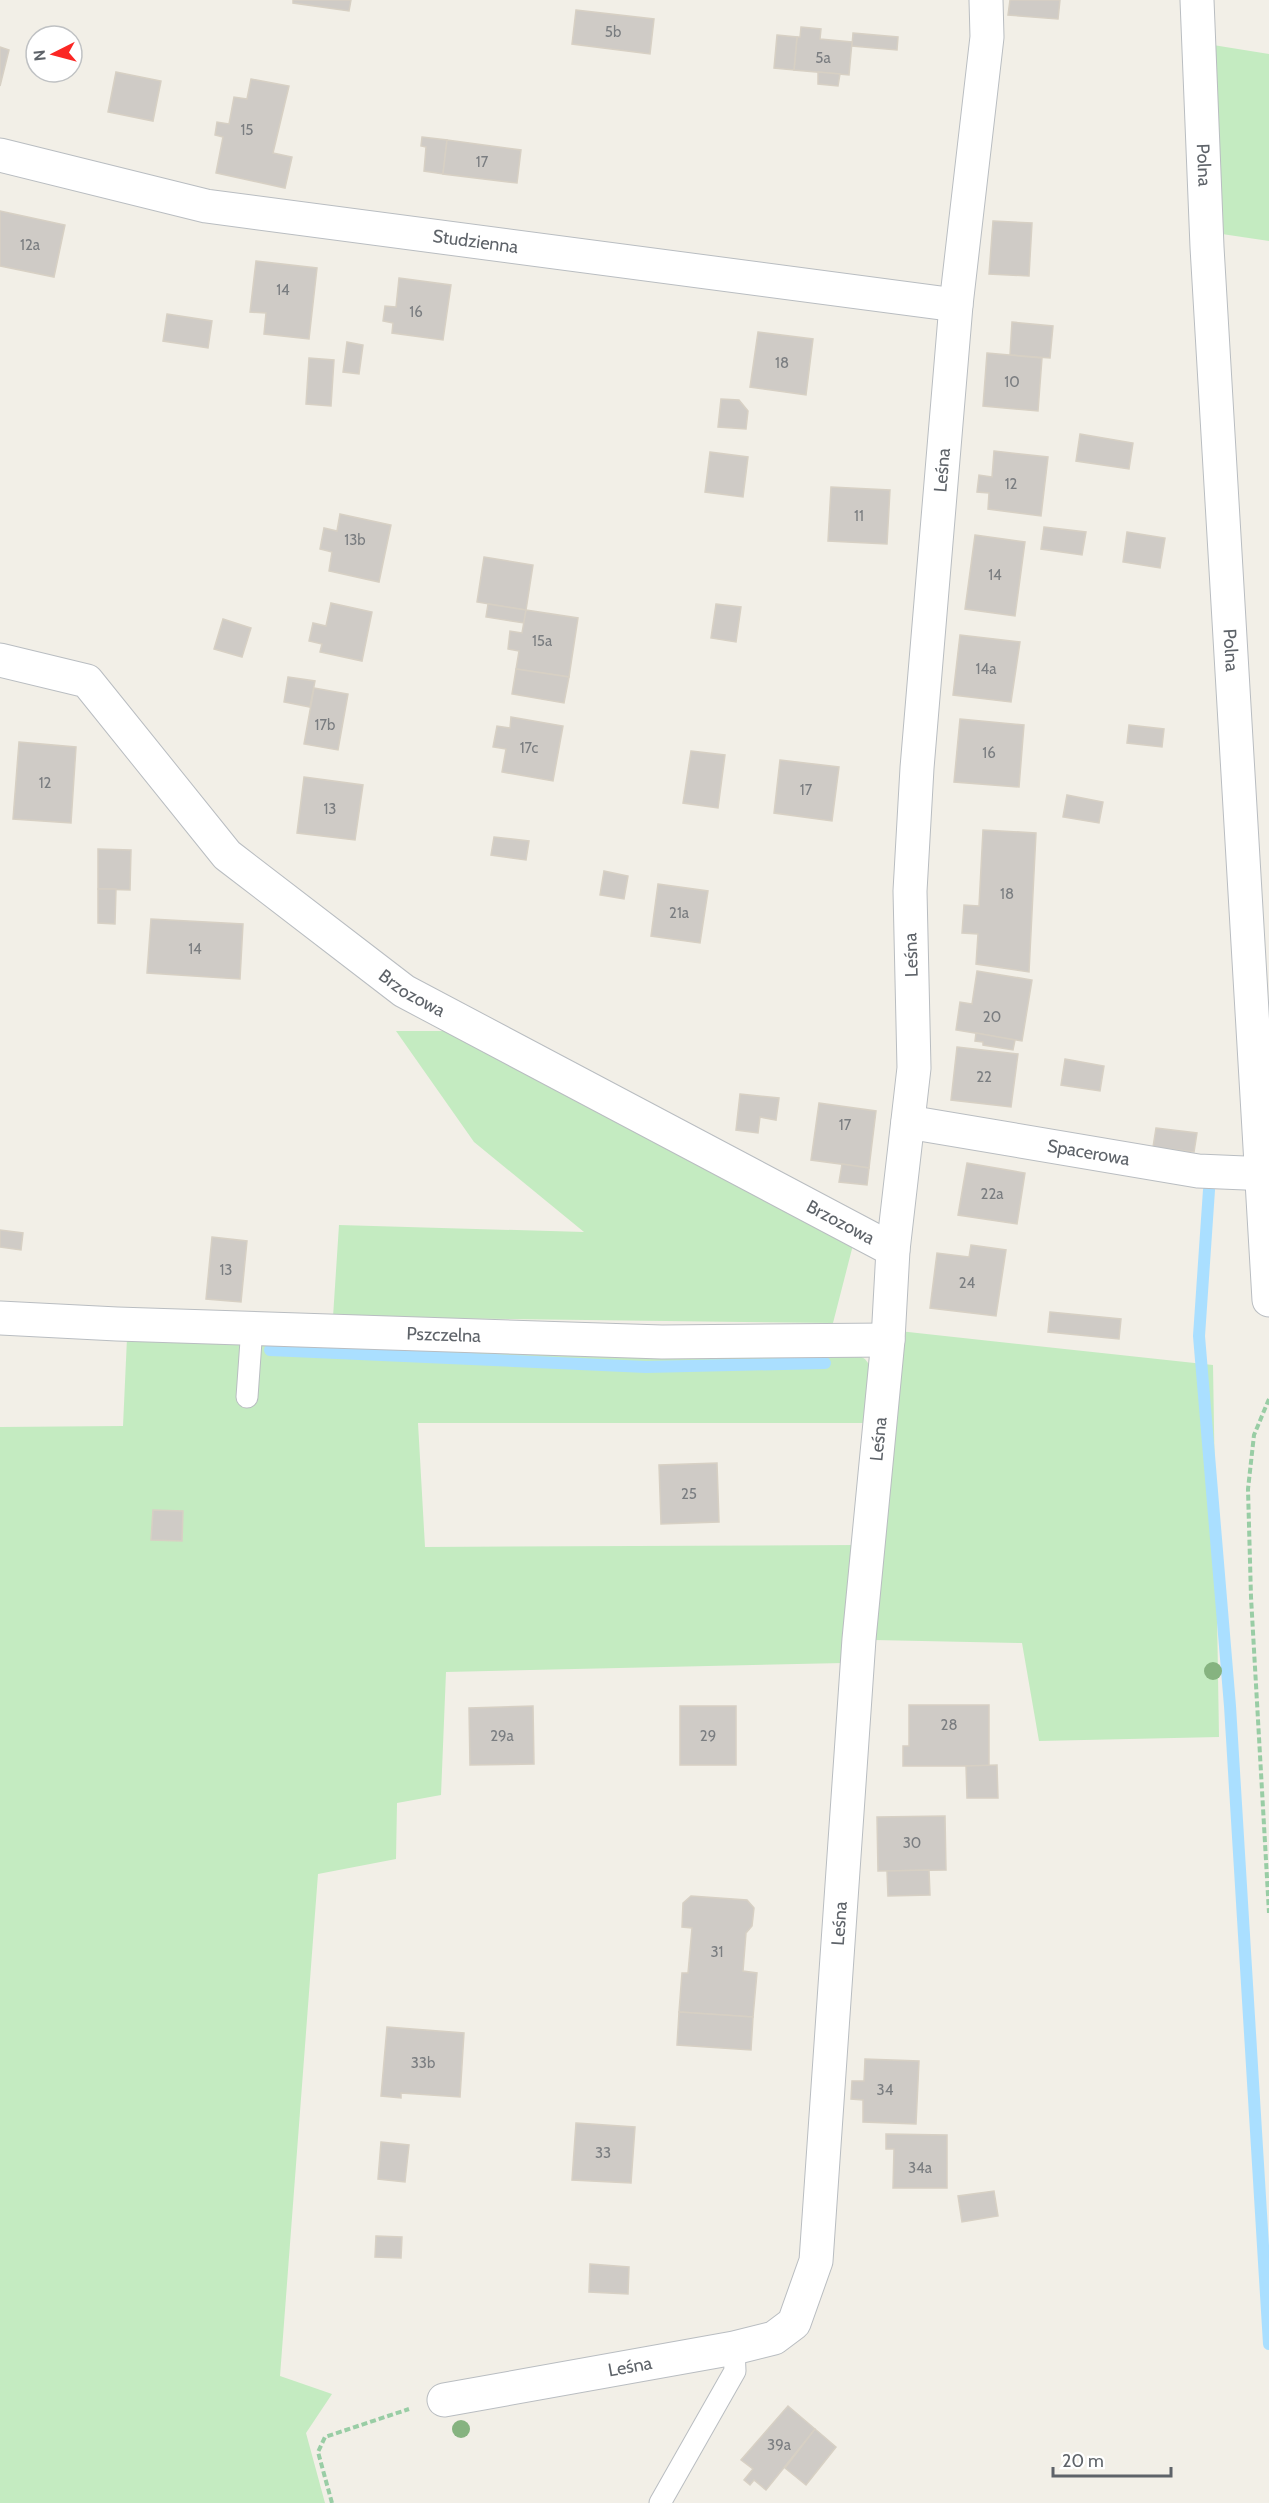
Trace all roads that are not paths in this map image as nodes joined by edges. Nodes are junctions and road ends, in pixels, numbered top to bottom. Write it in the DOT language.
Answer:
graph roads {
  1 [pos="986,0"];
  2 [pos="1197,0"];
  3 [pos="0,155"];
  4 [pos="956,305"];
  5 [pos="0,660"];
  6 [pos="908,1122"];
  7 [pos="1265,1173"];
  8 [pos="893,1250"];
  9 [pos="1269,1300"];
  10 [pos="0,1318"];
  11 [pos="252,1327"];
  12 [pos="888,1340"];
  13 [pos="247,1397"];
  14 [pos="734,2348"];
  15 [pos="444,2400"];
  16 [pos="660,2503"];
  1 -- 4 [label="street, Leśna"];
  2 -- 7 [label="street, Polna"];
  3 -- 4 [label="street, Studzienna"];
  4 -- 6 [label="street, Leśna"];
  5 -- 8 [label="street, Brzozowa"];
  6 -- 7 [label="street, Spacerowa"];
  6 -- 8 [label="street, Leśna"];
  7 -- 9 [label="street, Polna"];
  8 -- 12 [label="street, Leśna"];
  10 -- 11 [label="street, Pszczelna"];
  11 -- 12 [label="street, Pszczelna"];
  11 -- 13 [label="lane"];
  12 -- 14 [label="street, Leśna"];
  14 -- 15 [label="street, Leśna"];
  14 -- 16 [label="lane"];
}
